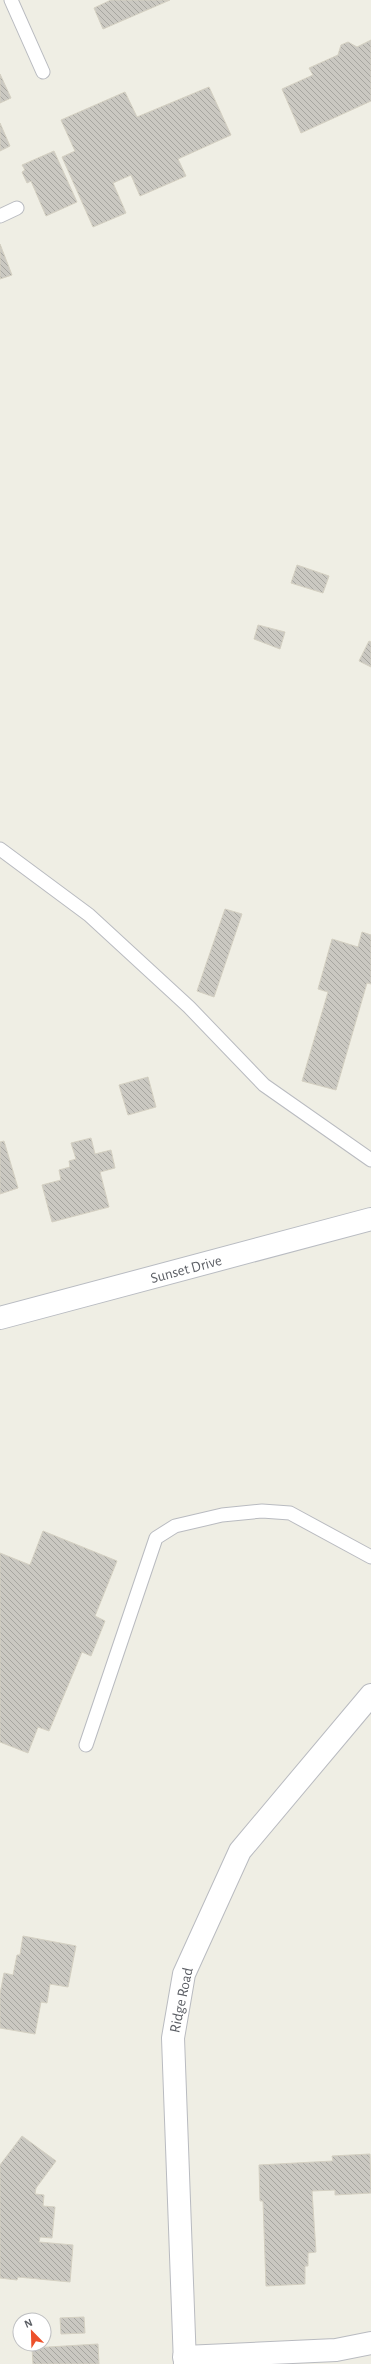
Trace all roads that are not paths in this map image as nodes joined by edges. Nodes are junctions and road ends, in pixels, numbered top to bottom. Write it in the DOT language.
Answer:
graph roads {
  1 [pos="12,0"];
  2 [pos="43,72"];
  3 [pos="17,208"];
  4 [pos="0,216"];
  5 [pos="0,849"];
  6 [pos="371,1160"];
  7 [pos="371,1219"];
  8 [pos="0,1318"];
  9 [pos="371,1556"];
  10 [pos="371,1695"];
  11 [pos="86,1745"];
  12 [pos="371,2343"];
  13 [pos="184,2360"];
  1 -- 2 [label="lane"];
  3 -- 4 [label="lane"];
  5 -- 6 [label="lane"];
  7 -- 8 [label="street, Sunset Drive"];
  9 -- 11 [label="lane"];
  10 -- 13 [label="street, Ridge Road"];
  12 -- 13 [label="street"];
}
